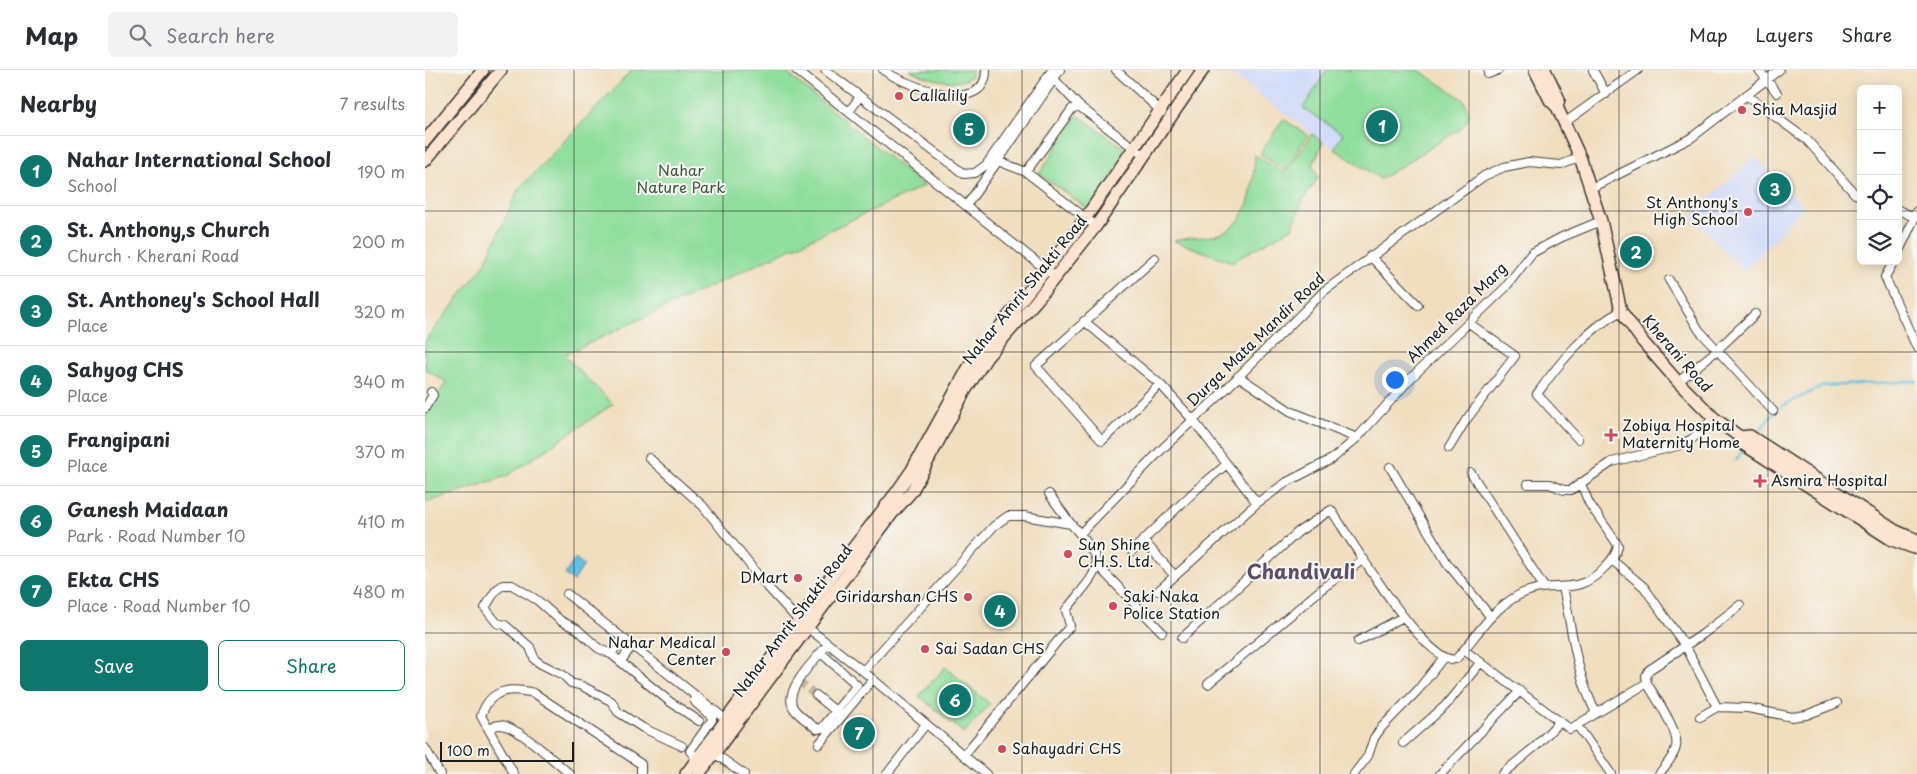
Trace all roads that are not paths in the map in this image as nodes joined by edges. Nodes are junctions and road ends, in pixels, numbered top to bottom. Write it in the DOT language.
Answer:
graph roads {
  1 [pos="483,70"];
  2 [pos="501,70"];
  3 [pos="796,70"];
  4 [pos="825,70"];
  5 [pos="883,70"];
  6 [pos="986,70"];
  7 [pos="1052,70"];
  8 [pos="1060,70"];
  9 [pos="1116,70"];
  10 [pos="1188,70"];
  11 [pos="1203,70"];
  12 [pos="1498,70"];
  13 [pos="1535,70"];
  14 [pos="1545,70"];
  15 [pos="1593,70"];
  16 [pos="1638,70"];
  17 [pos="1759,70"];
  18 [pos="1779,70"];
  19 [pos="1488,74"];
  20 [pos="1054,79"];
  21 [pos="1766,80"];
  22 [pos="1777,93"];
  23 [pos="1606,94"];
  24 [pos="1746,95"];
  25 [pos="860,96"];
  26 [pos="1079,106"];
  27 [pos="1557,107"];
  28 [pos="1159,110"];
  29 [pos="849,112"];
  30 [pos="1169,117"];
  31 [pos="1563,123"];
  32 [pos="425,142"];
  33 [pos="1133,148"];
  34 [pos="1143,155"];
  35 [pos="1581,157"];
  36 [pos="425,161"];
  37 [pos="998,161"];
  38 [pos="1026,172"];
  39 [pos="1591,188"];
  40 [pos="1857,195"];
  41 [pos="1098,200"];
  42 [pos="966,206"];
  43 [pos="1109,206"];
  44 [pos="1902,211"];
  45 [pos="1915,214"];
  46 [pos="1086,218"];
  47 [pos="1601,221"];
  48 [pos="1096,226"];
  49 [pos="1902,245"];
  50 [pos="1370,256"];
  51 [pos="1155,258"];
  52 [pos="1892,265"];
  53 [pos="1045,269"];
  54 [pos="1055,277"];
  55 [pos="1669,280"];
  56 [pos="1418,305"];
  57 [pos="1621,310"];
  58 [pos="1755,314"];
  59 [pos="1085,321"];
  60 [pos="1469,323"];
  61 [pos="1917,348"];
  62 [pos="1716,351"];
  63 [pos="1238,376"];
  64 [pos="1678,382"];
  65 [pos="1160,384"];
  66 [pos="431,392"];
  67 [pos="425,408"];
  68 [pos="1773,411"];
  69 [pos="1714,418"];
  70 [pos="1193,420"];
  71 [pos="1357,438"];
  72 [pos="1578,439"];
  73 [pos="1748,441"];
  74 [pos="1449,448"];
  75 [pos="649,458"];
  76 [pos="1227,464"];
  77 [pos="1390,467"];
  78 [pos="916,472"];
  79 [pos="1471,473"];
  80 [pos="1528,484"];
  81 [pos="1581,484"];
  82 [pos="1049,494"];
  83 [pos="1257,503"];
  84 [pos="1071,524"];
  85 [pos="1079,534"];
  86 [pos="1143,540"];
  87 [pos="1917,540"];
  88 [pos="1917,548"];
  89 [pos="1132,551"];
  90 [pos="1364,560"];
  91 [pos="1612,560"];
  92 [pos="1097,565"];
  93 [pos="1174,575"];
  94 [pos="1544,587"];
  95 [pos="1563,587"];
  96 [pos="1158,591"];
  97 [pos="567,594"];
  98 [pos="1739,605"];
  99 [pos="1490,616"];
  100 [pos="1403,617"];
  101 [pos="803,624"];
  102 [pos="1162,632"];
  103 [pos="623,638"];
  104 [pos="1182,638"];
  105 [pos="1358,641"];
  106 [pos="828,644"];
  107 [pos="632,646"];
  108 [pos="1686,647"];
  109 [pos="1464,650"];
  110 [pos="821,653"];
  111 [pos="611,654"];
  112 [pos="1443,658"];
  113 [pos="621,661"];
  114 [pos="1481,662"];
  115 [pos="863,671"];
  116 [pos="873,679"];
  117 [pos="1647,683"];
  118 [pos="1208,684"];
  119 [pos="1520,691"];
  120 [pos="816,695"];
  121 [pos="697,697"];
  122 [pos="1837,703"];
  123 [pos="1717,707"];
  124 [pos="1596,713"];
  125 [pos="839,714"];
  126 [pos="1700,717"];
  127 [pos="699,720"];
  128 [pos="1560,721"];
  129 [pos="731,723"];
  130 [pos="926,724"];
  131 [pos="1577,725"];
  132 [pos="490,731"];
  133 [pos="1403,743"];
  134 [pos="819,744"];
  135 [pos="682,746"];
  136 [pos="425,748"];
  137 [pos="710,750"];
  138 [pos="963,755"];
  139 [pos="697,759"];
  140 [pos="891,772"];
  141 [pos="440,774"];
  142 [pos="514,774"];
  143 [pos="569,774"];
  144 [pos="641,774"];
  145 [pos="686,774"];
  146 [pos="699,774"];
  147 [pos="744,774"];
  148 [pos="986,774"];
  149 [pos="1354,774"];
  150 [pos="1440,774"];
  151 [pos="1502,774"];
  152 [pos="1611,774"];
  153 [pos="1659,774"];
  1 -- 32 [label="street"];
  2 -- 36 [label="street"];
  3 -- 29 [label="street"];
  4 -- 25 [label="street"];
  5 -- 6 [label="street"];
  7 -- 25 [label="street"];
  8 -- 20 [label="street"];
  9 -- 28 [label="street"];
  10 -- 28 [label="street, Nahar Amrit Shakti Road"];
  11 -- 30 [label="street, Nahar Amrit Shakti Road"];
  12 -- 19 [label="street"];
  13 -- 27 [label="street, Kherani Road"];
  14 -- 27 [label="street, Kherani Road"];
  15 -- 23 [label="street"];
  16 -- 23 [label="street"];
  17 -- 21 [label="street"];
  18 -- 21 [label="street"];
  20 -- 26 [label="street"];
  20 -- 37 [label="street"];
  21 -- 22 [label="street"];
  21 -- 24 [label="street"];
  23 -- 31 [label="street"];
  24 -- 39 [label="street"];
  24 -- 40 [label="street"];
  25 -- 29 [label="street"];
  26 -- 33 [label="street"];
  26 -- 38 [label="street"];
  27 -- 31 [label="street, Kherani Road"];
  28 -- 30 [label="street"];
  28 -- 33 [label="street, Nahar Amrit Shakti Road"];
  29 -- 42 [label="street"];
  30 -- 34 [label="street, Nahar Amrit Shakti Road"];
  31 -- 35 [label="street, Kherani Road"];
  33 -- 34 [label="street"];
  33 -- 41 [label="street, Nahar Amrit Shakti Road"];
  34 -- 43 [label="street, Nahar Amrit Shakti Road"];
  35 -- 39 [label="street, Kherani Road"];
  35 -- 50 [label="street, Durga Mata Mandir Road"];
  37 -- 38 [label="street"];
  37 -- 42 [label="street"];
  38 -- 46 [label="street"];
  39 -- 47 [label="street, Kherani Road"];
  41 -- 43 [label="street"];
  41 -- 46 [label="street, Nahar Amrit Shakti Road"];
  42 -- 53 [label="street"];
  43 -- 48 [label="street, Nahar Amrit Shakti Road"];
  44 -- 45 [label="street"];
  45 -- 49 [label="street"];
  46 -- 48 [label="street"];
  46 -- 53 [label="street, Nahar Amrit Shakti Road"];
  47 -- 57 [label="street, Kherani Road"];
  47 -- 60 [label="street, Ahmed Raza Marg"];
  48 -- 54 [label="street, Nahar Amrit Shakti Road"];
  50 -- 56 [label="street"];
  50 -- 63 [label="street, Durga Mata Mandir Road"];
  51 -- 59 [label="street"];
  52 -- 61 [label="street"];
  53 -- 54 [label="street"];
  53 -- 78 [label="street, Nahar Amrit Shakti Road"];
  54 -- 78 [label="street, Nahar Amrit Shakti Road"];
  55 -- 62 [label="street"];
  57 -- 64 [label="street, Kherani Road"];
  57 -- 72 [label="street"];
  58 -- 62 [label="street"];
  59 -- 65 [label="street"];
  59 -- 65 [label="street"];
  60 -- 71 [label="street, Ahmed Raza Marg"];
  60 -- 74 [label="street"];
  62 -- 64 [label="street"];
  62 -- 68 [label="street"];
  63 -- 70 [label="street, Durga Mata Mandir Road"];
  63 -- 71 [label="street"];
  64 -- 69 [label="street, Kherani Road"];
  65 -- 70 [label="street"];
  66 -- 67 [label="street"];
  69 -- 73 [label="street, Kherani Road"];
  69 -- 81 [label="street"];
  70 -- 76 [label="street"];
  70 -- 85 [label="street, Durga Mata Mandir Road"];
  71 -- 83 [label="street, Ahmed Raza Marg"];
  73 -- 87 [label="street, Kherani Road"];
  73 -- 88 [label="street, Kherani Road"];
  75 -- 101 [label="street"];
  76 -- 83 [label="street"];
  76 -- 86 [label="street"];
  77 -- 99 [label="street"];
  78 -- 101 [label="street, Nahar Amrit Shakti Road"];
  79 -- 94 [label="street"];
  80 -- 81 [label="street"];
  81 -- 91 [label="street"];
  82 -- 84 [label="street"];
  83 -- 93 [label="street, Ahmed Raza Marg"];
  84 -- 85 [label="street"];
  84 -- 115 [label="street"];
  85 -- 92 [label="street"];
  86 -- 89 [label="street"];
  86 -- 93 [label="street"];
  90 -- 100 [label="street"];
  90 -- 104 [label="street"];
  90 -- 118 [label="street"];
  91 -- 95 [label="street"];
  91 -- 108 [label="street"];
  92 -- 102 [label="street"];
  92 -- 138 [label="street"];
  93 -- 96 [label="street, Ahmed Raza Marg"];
  94 -- 95 [label="street"];
  94 -- 99 [label="street"];
  95 -- 124 [label="street"];
  97 -- 103 [label="street"];
  98 -- 108 [label="street"];
  99 -- 109 [label="street"];
  100 -- 105 [label="street"];
  100 -- 112 [label="street"];
  101 -- 106 [label="street"];
  101 -- 129 [label="street, Nahar Amrit Shakti Road"];
  103 -- 107 [label="street"];
  103 -- 111 [label="street"];
  106 -- 110 [label="street"];
  106 -- 115 [label="street"];
  107 -- 113 [label="street"];
  107 -- 121 [label="street"];
  108 -- 117 [label="street"];
  108 -- 123 [label="street"];
  109 -- 112 [label="street"];
  109 -- 114 [label="street"];
  110 -- 125 [label="street"];
  110 -- 125 [label="street"];
  111 -- 113 [label="street"];
  111 -- 135 [label="street"];
  112 -- 149 [label="street"];
  113 -- 127 [label="street"];
  114 -- 119 [label="street"];
  114 -- 133 [label="street"];
  115 -- 116 [label="street"];
  116 -- 125 [label="street"];
  116 -- 130 [label="street"];
  117 -- 124 [label="street"];
  117 -- 153 [label="street"];
  119 -- 128 [label="street"];
  119 -- 150 [label="street"];
  120 -- 125 [label="street"];
  121 -- 129 [label="street"];
  121 -- 139 [label="street"];
  122 -- 123 [label="street"];
  123 -- 126 [label="street"];
  124 -- 131 [label="street"];
  125 -- 134 [label="street"];
  128 -- 131 [label="street"];
  128 -- 151 [label="street"];
  129 -- 137 [label="street, Nahar Amrit Shakti Road"];
  130 -- 138 [label="street"];
  130 -- 140 [label="street"];
  131 -- 152 [label="street"];
  132 -- 142 [label="street"];
  132 -- 143 [label="street"];
  132 -- 144 [label="street"];
  136 -- 141 [label="street"];
  137 -- 139 [label="street, Nahar Amrit Shakti Road"];
  137 -- 146 [label="street, Nahar Amrit Shakti Road"];
  137 -- 147 [label="street"];
  138 -- 148 [label="street"];
  139 -- 145 [label="street, Nahar Amrit Shakti Road"];
}
